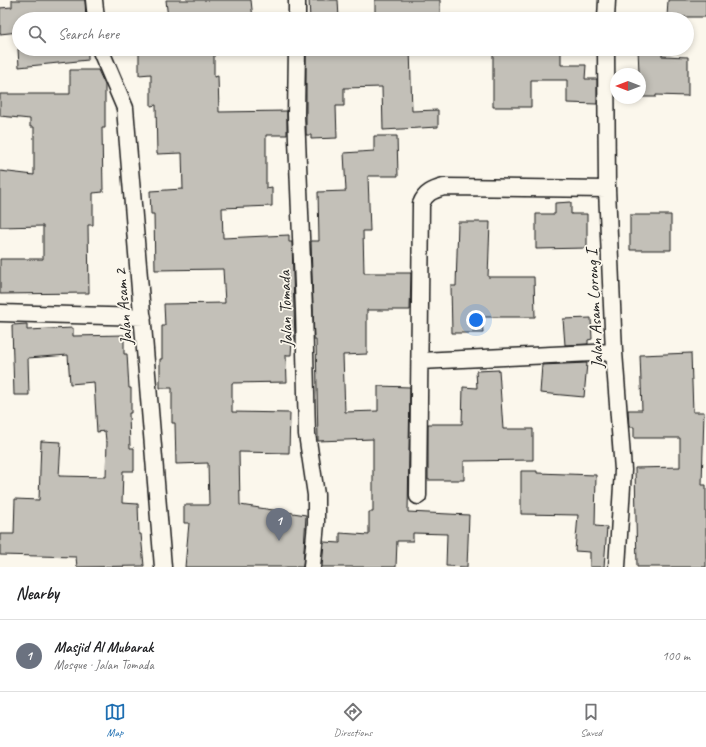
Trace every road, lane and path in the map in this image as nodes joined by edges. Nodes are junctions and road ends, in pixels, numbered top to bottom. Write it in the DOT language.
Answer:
graph roads {
  1 [pos="94,0"];
  2 [pos="296,0"];
  3 [pos="607,0"];
  4 [pos="95,12"];
  5 [pos="297,12"];
  6 [pos="606,12"];
  7 [pos="103,56"];
  8 [pos="297,56"];
  9 [pos="606,56"];
  10 [pos="607,189"];
  11 [pos="0,313"];
  12 [pos="143,317"];
  13 [pos="614,352"];
  14 [pos="420,361"];
  15 [pos="418,496"];
  16 [pos="163,567"];
  17 [pos="312,567"];
  18 [pos="617,567"];
  1 -- 4 [label="street"];
  2 -- 5 [label="street"];
  3 -- 6 [label="street"];
  7 -- 12 [label="street, Jalan Asam 2"];
  8 -- 17 [label="street, Jalan Tomada"];
  9 -- 10 [label="street, Jalan Asam Lorong I"];
  10 -- 13 [label="street, Jalan Asam Lorong I"];
  10 -- 14 [label="street"];
  11 -- 12 [label="street"];
  12 -- 16 [label="street, Jalan Asam 2"];
  13 -- 14 [label="street"];
  13 -- 18 [label="street, Jalan Asam Lorong I"];
  14 -- 15 [label="street"];
}
